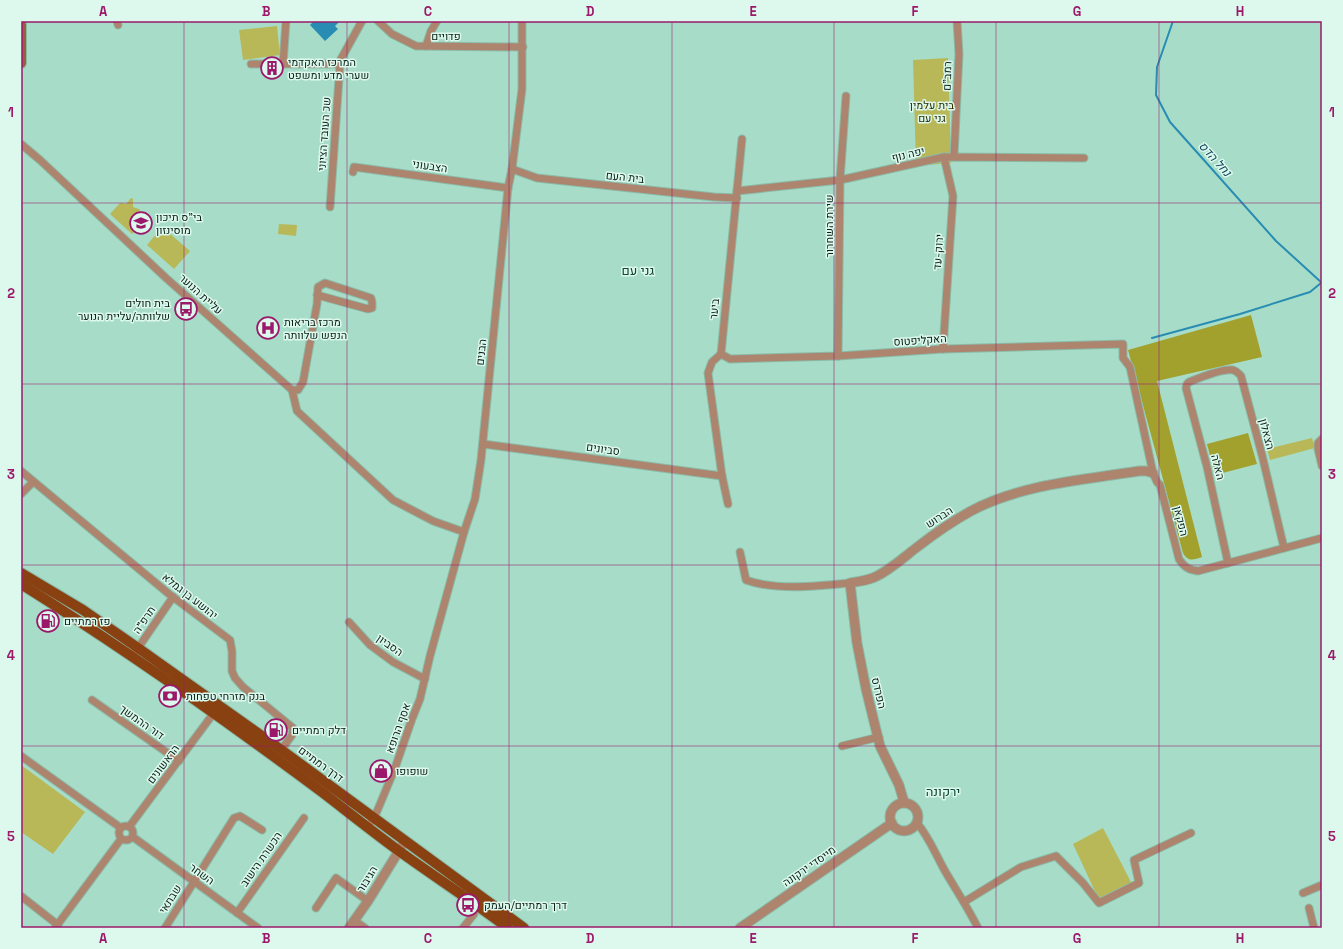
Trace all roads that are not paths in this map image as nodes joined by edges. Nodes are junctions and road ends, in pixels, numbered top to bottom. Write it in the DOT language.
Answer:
graph roads {
  1 [pos="286,21"];
  2 [pos="362,21"];
  3 [pos="378,21"];
  4 [pos="437,21"];
  5 [pos="522,21"];
  6 [pos="957,21"];
  7 [pos="21,25"];
  8 [pos="426,46"];
  9 [pos="523,47"];
  10 [pos="21,63"];
  11 [pos="251,64"];
  12 [pos="284,64"];
  13 [pos="340,64"];
  14 [pos="846,96"];
  15 [pos="742,139"];
  16 [pos="21,144"];
  17 [pos="954,156"];
  18 [pos="944,157"];
  19 [pos="1084,158"];
  20 [pos="512,169"];
  21 [pos="353,172"];
  22 [pos="840,180"];
  23 [pos="508,188"];
  24 [pos="737,194"];
  25 [pos="330,207"];
  26 [pos="317,295"];
  27 [pos="1123,344"];
  28 [pos="943,349"];
  29 [pos="721,354"];
  30 [pos="838,356"];
  31 [pos="1192,380"];
  32 [pos="292,390"];
  33 [pos="1320,441"];
  34 [pos="482,444"];
  35 [pos="1322,466"];
  36 [pos="21,472"];
  37 [pos="1153,473"];
  38 [pos="722,476"];
  39 [pos="33,482"];
  40 [pos="21,494"];
  41 [pos="728,504"];
  42 [pos="464,532"];
  43 [pos="1322,538"];
  44 [pos="1284,548"];
  45 [pos="740,552"];
  46 [pos="1228,563"];
  47 [pos="21,573"];
  48 [pos="850,583"];
  49 [pos="21,584"];
  50 [pos="173,597"];
  51 [pos="348,622"];
  52 [pos="135,652"];
  53 [pos="424,679"];
  54 [pos="92,700"];
  55 [pos="213,714"];
  56 [pos="879,737"];
  57 [pos="842,746"];
  58 [pos="280,749"];
  59 [pos="21,756"];
  60 [pos="276,759"];
  61 [pos="179,761"];
  62 [pos="904,802"];
  63 [pos="304,818"];
  64 [pos="374,818"];
  65 [pos="892,823"];
  66 [pos="917,823"];
  67 [pos="129,826"];
  68 [pos="367,827"];
  69 [pos="121,828"];
  70 [pos="262,830"];
  71 [pos="1191,833"];
  72 [pos="133,837"];
  73 [pos="121,838"];
  74 [pos="405,841"];
  75 [pos="398,851"];
  76 [pos="194,881"];
  77 [pos="1322,885"];
  78 [pos="1304,893"];
  79 [pos="21,896"];
  80 [pos="368,901"];
  81 [pos="964,902"];
  82 [pos="316,908"];
  83 [pos="1309,908"];
  84 [pos="237,913"];
  85 [pos="474,914"];
  86 [pos="351,924"];
  87 [pos="57,926"];
  88 [pos="507,927"];
  89 [pos="165,928"];
  90 [pos="258,928"];
  91 [pos="365,928"];
  92 [pos="463,928"];
  93 [pos="524,928"];
  94 [pos="740,928"];
  95 [pos="978,928"];
  96 [pos="1314,928"];
  1 -- 12 [label="street"];
  2 -- 13 [label="street, שכ העובד הציוני"];
  3 -- 8 [label="street, פדויים"];
  4 -- 8 [label="street"];
  5 -- 9 [label="street, הבנים"];
  6 -- 17 [label="street, רמב\"ם"];
  7 -- 10 [label="main road"];
  8 -- 9 [label="street, פדויים"];
  9 -- 20 [label="street, הבנים"];
  11 -- 12 [label="street"];
  12 -- 13 [label="street"];
  13 -- 25 [label="street, שכ העובד הציוני"];
  14 -- 22 [label="street, שירת השחרור"];
  15 -- 24 [label="street, ביער"];
  16 -- 32 [label="street, עליית הנוער"];
  17 -- 18 [label="street, יפה נוף"];
  17 -- 19 [label="street, יפה נוף"];
  18 -- 22 [label="street, יפה נוף"];
  18 -- 28 [label="street, ירוק-עד"];
  20 -- 23 [label="street, הבנים"];
  20 -- 24 [label="street, בית העם"];
  21 -- 23 [label="street, הצבעוני"];
  22 -- 24 [label="street, יפה נוף"];
  22 -- 30 [label="street, שירת השחרור"];
  23 -- 34 [label="street, הבנים"];
  24 -- 29 [label="street, ביער"];
  26 -- 26 [label="street"];
  26 -- 32 [label="street"];
  27 -- 28 [label="street, האקליפטוס"];
  27 -- 37 [label="street, הפקאן"];
  28 -- 30 [label="street, האקליפטוס"];
  29 -- 30 [label="street, האקליפטוס"];
  29 -- 38 [label="street"];
  31 -- 44 [label="street, הצאלון"];
  31 -- 46 [label="street, האלה"];
  32 -- 42 [label="street"];
  33 -- 35 [label="street"];
  34 -- 38 [label="street, סביונים"];
  34 -- 42 [label="street, הבנים"];
  36 -- 39 [label="street, יהושע בן גמלא"];
  37 -- 46 [label="street, הפקאן"];
  37 -- 48 [label="street, הברוש"];
  38 -- 41 [label="street"];
  39 -- 40 [label="street"];
  39 -- 50 [label="street, יהושע בן גמלא"];
  42 -- 53 [label="street, הבנים"];
  43 -- 44 [label="street, הפקאן"];
  44 -- 46 [label="street, הפקאן"];
  45 -- 48 [label="street, הברוש"];
  47 -- 52 [label="main road, דרך רמתיים"];
  48 -- 56 [label="street, הפרדס"];
  49 -- 52 [label="main road, דרך רמתיים"];
  50 -- 52 [label="street, תרפ\"ה"];
  50 -- 58 [label="street, יהושע בן גמלא"];
  51 -- 53 [label="street, הסביון"];
  52 -- 55 [label="main road, דרך רמתיים"];
  52 -- 58 [label="main road, דרך רמתיים"];
  53 -- 64 [label="street, אסף הרופא"];
  54 -- 61 [label="street, דור ההמשך"];
  55 -- 60 [label="main road, דרך רמתיים"];
  55 -- 61 [label="street, הראשונים"];
  56 -- 57 [label="street"];
  56 -- 62 [label="street, הפרדס"];
  58 -- 60 [label="street, יהושע בן גמלא"];
  58 -- 64 [label="main road, דרך רמתיים"];
  59 -- 69 [label="street"];
  60 -- 68 [label="main road, דרך רמתיים"];
  61 -- 67 [label="street, הראשונים"];
  62 -- 65 [label="street"];
  62 -- 66 [label="street"];
  63 -- 84 [label="street, הכשרת הישוב"];
  64 -- 68 [label="street, אסף הרופא"];
  64 -- 74 [label="main road, דרך רמתיים"];
  65 -- 66 [label="street"];
  65 -- 94 [label="street, מייסדי ירקונה"];
  66 -- 81 [label="street"];
  67 -- 69 [label="street"];
  67 -- 72 [label="street"];
  68 -- 75 [label="main road, דרך רמתיים"];
  69 -- 73 [label="street"];
  70 -- 76 [label="street, שבתאי"];
  71 -- 81 [label="street"];
  72 -- 73 [label="street"];
  72 -- 76 [label="street, השחר"];
  73 -- 87 [label="street"];
  74 -- 75 [label="street, הגיבור"];
  74 -- 93 [label="main road, דרך רמתיים"];
  75 -- 80 [label="street, הגיבור"];
  75 -- 88 [label="main road, דרך רמתיים"];
  76 -- 84 [label="street, השחר"];
  76 -- 89 [label="street, שבתאי"];
  77 -- 78 [label="street"];
  79 -- 87 [label="street"];
  80 -- 82 [label="street"];
  80 -- 86 [label="street, הגיבור"];
  81 -- 95 [label="street"];
  83 -- 96 [label="street"];
  84 -- 90 [label="street, השחר"];
  85 -- 92 [label="street"];
  86 -- 91 [label="street"];
}
